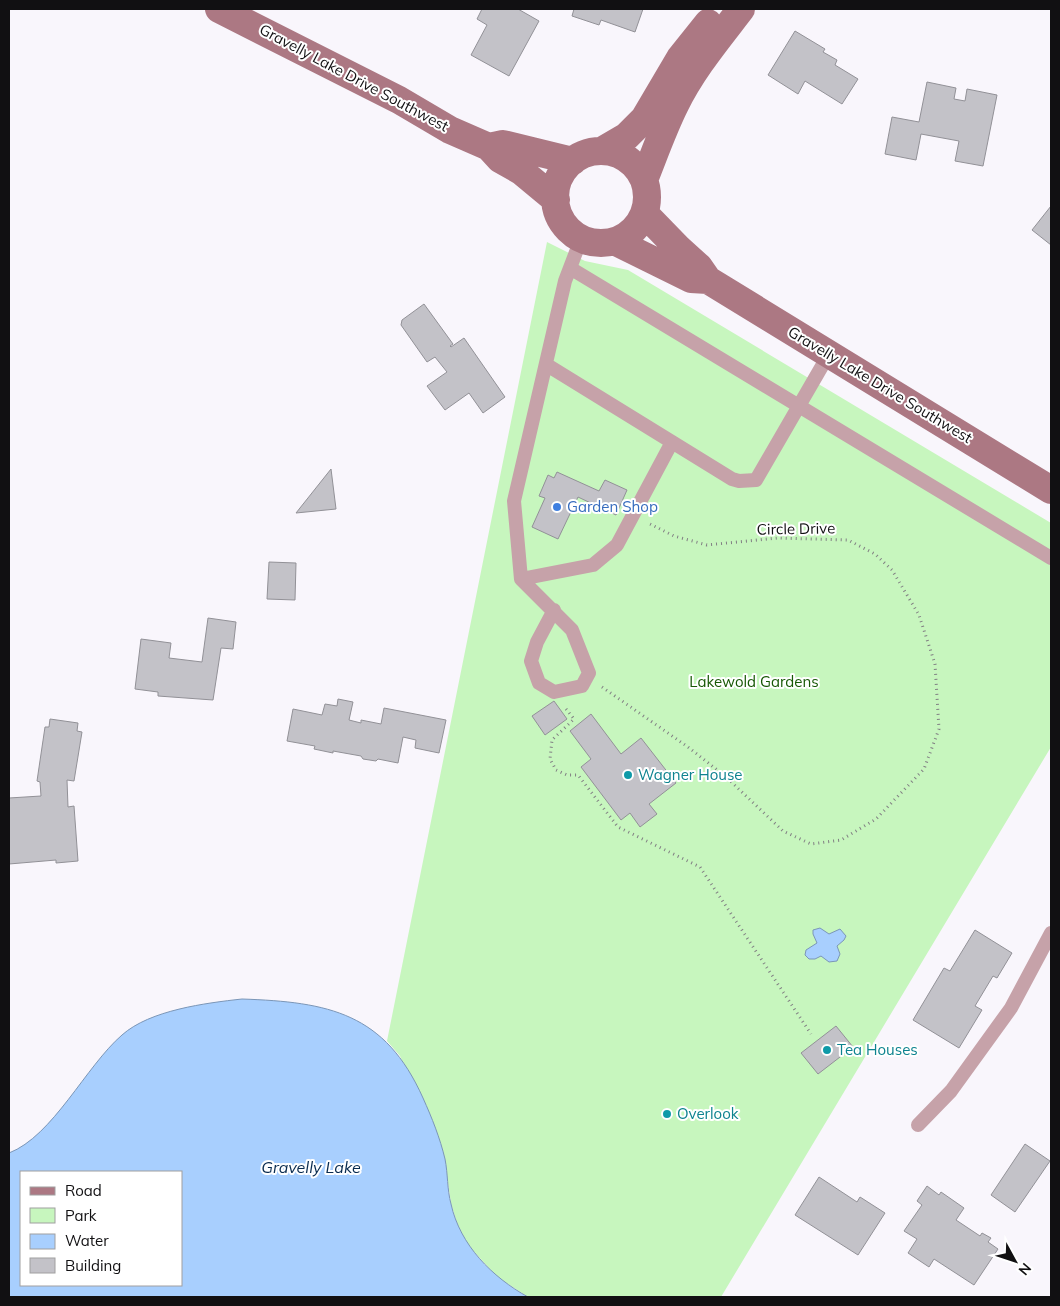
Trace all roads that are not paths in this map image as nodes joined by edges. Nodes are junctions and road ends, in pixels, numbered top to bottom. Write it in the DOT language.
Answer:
graph roads {
  1 [pos="219,9"];
  2 [pos="721,9"];
  3 [pos="741,9"];
  4 [pos="489,147"];
  5 [pos="603,150"];
  6 [pos="573,161"];
  7 [pos="644,180"];
  8 [pos="556,200"];
  9 [pos="644,213"];
  10 [pos="581,239"];
  11 [pos="616,242"];
  12 [pos="570,268"];
  13 [pos="708,280"];
  14 [pos="829,354"];
  15 [pos="547,365"];
  16 [pos="798,406"];
  17 [pos="672,442"];
  18 [pos="1051,490"];
  19 [pos="1051,558"];
  20 [pos="521,579"];
  21 [pos="554,610"];
  22 [pos="1051,933"];
  23 [pos="918,1125"];
  1 -- 4 [label="main road, Gravelly Lake Drive Southwest"];
  2 -- 5 [label="main road"];
  3 -- 7 [label="main road"];
  4 -- 6 [label="main road, Gravelly Lake Drive Southwest"];
  4 -- 8 [label="main road, Gravelly Lake Drive Southwest"];
  5 -- 6 [label="main road"];
  5 -- 7 [label="main road"];
  6 -- 8 [label="main road"];
  7 -- 9 [label="main road"];
  8 -- 10 [label="main road"];
  9 -- 11 [label="main road"];
  9 -- 13 [label="main road, Gravelly Lake Drive Southwest"];
  10 -- 11 [label="main road"];
  10 -- 12 [label="lane"];
  11 -- 13 [label="main road, Gravelly Lake Drive Southwest"];
  12 -- 15 [label="lane"];
  12 -- 16 [label="lane"];
  13 -- 14 [label="main road, Gravelly Lake Drive Southwest"];
  14 -- 16 [label="lane"];
  14 -- 18 [label="main road, Gravelly Lake Drive Southwest"];
  15 -- 17 [label="lane"];
  15 -- 20 [label="lane"];
  16 -- 17 [label="lane"];
  16 -- 19 [label="lane"];
  17 -- 20 [label="lane"];
  20 -- 21 [label="lane"];
  21 -- 21 [label="lane"];
  22 -- 23 [label="lane"];
}
